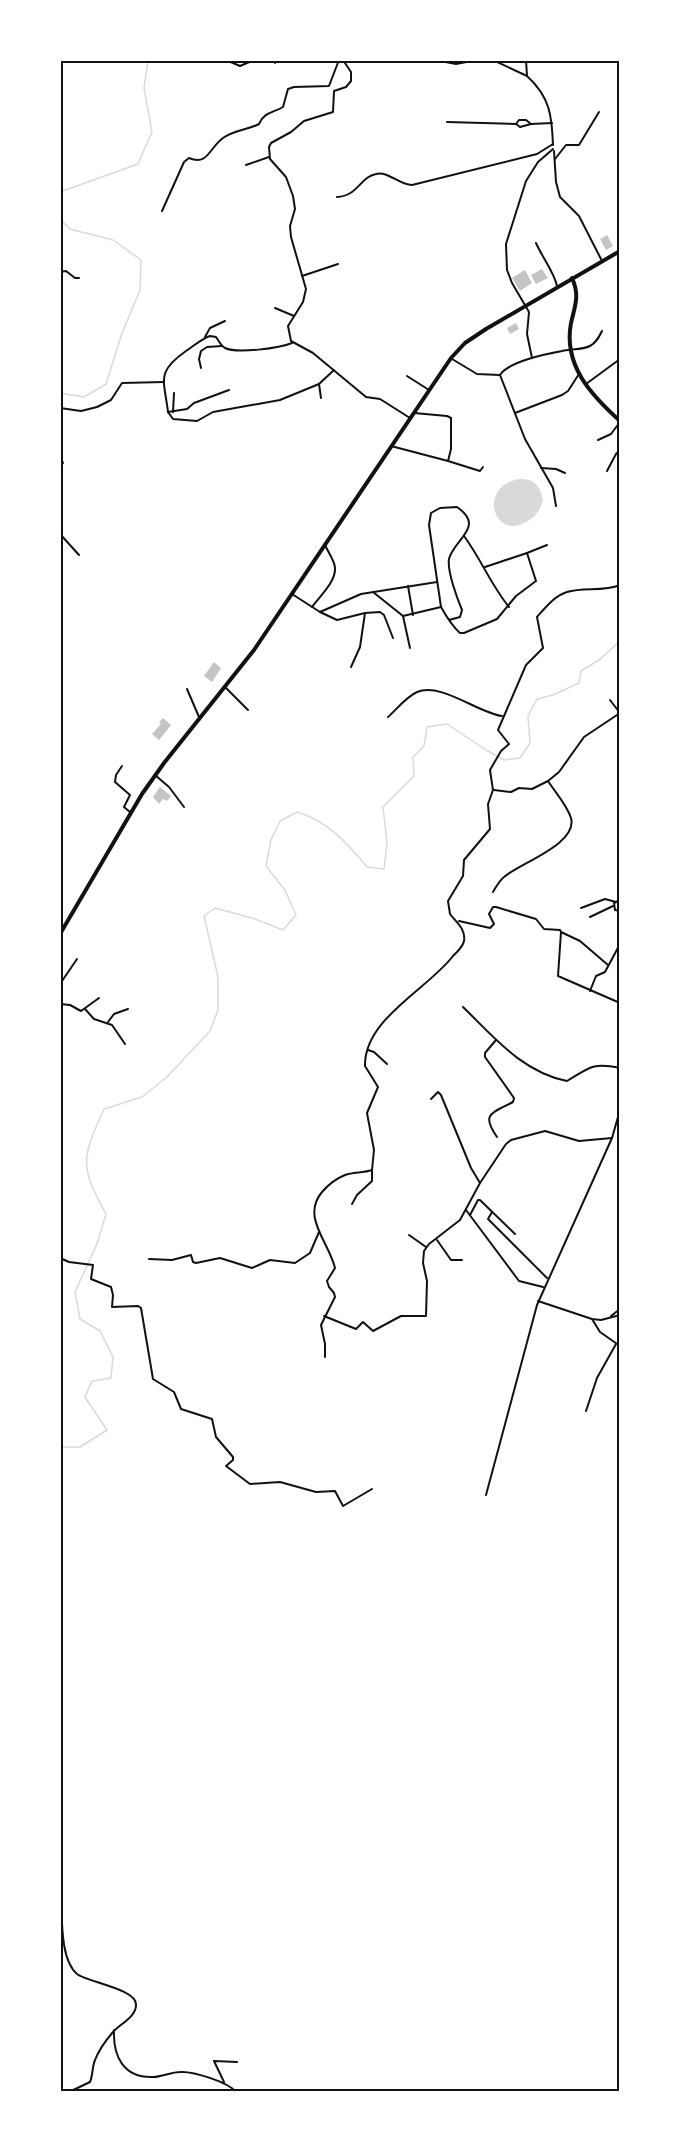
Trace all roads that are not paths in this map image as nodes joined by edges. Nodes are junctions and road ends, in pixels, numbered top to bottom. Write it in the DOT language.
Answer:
graph roads {
  1 [pos="203,60"];
  2 [pos="211,60"];
  3 [pos="226,60"];
  4 [pos="254,60"];
  5 [pos="339,60"];
  6 [pos="343,60"];
  7 [pos="435,60"];
  8 [pos="477,60"];
  9 [pos="492,60"];
  10 [pos="526,60"];
  11 [pos="527,76"];
  12 [pos="599,112"];
  13 [pos="447,122"];
  14 [pos="552,123"];
  15 [pos="516,124"];
  16 [pos="531,124"];
  17 [pos="553,144"];
  18 [pos="554,149"];
  19 [pos="270,157"];
  20 [pos="555,159"];
  21 [pos="246,165"];
  22 [pos="337,197"];
  23 [pos="162,211"];
  24 [pos="537,243"];
  25 [pos="620,251"];
  26 [pos="602,261"];
  27 [pos="338,264"];
  28 [pos="60,272"];
  29 [pos="302,276"];
  30 [pos="80,278"];
  31 [pos="572,278"];
  32 [pos="557,287"];
  33 [pos="526,305"];
  34 [pos="275,308"];
  35 [pos="294,316"];
  36 [pos="225,321"];
  37 [pos="602,331"];
  38 [pos="203,339"];
  39 [pos="293,342"];
  40 [pos="222,346"];
  41 [pos="207,347"];
  42 [pos="570,350"];
  43 [pos="451,358"];
  44 [pos="532,358"];
  45 [pos="620,359"];
  46 [pos="201,368"];
  47 [pos="334,370"];
  48 [pos="579,374"];
  49 [pos="500,375"];
  50 [pos="407,376"];
  51 [pos="164,382"];
  52 [pos="319,384"];
  53 [pos="584,385"];
  54 [pos="229,390"];
  55 [pos="429,390"];
  56 [pos="174,393"];
  57 [pos="321,398"];
  58 [pos="60,408"];
  59 [pos="168,412"];
  60 [pos="173,412"];
  61 [pos="414,413"];
  62 [pos="516,413"];
  63 [pos="410,418"];
  64 [pos="620,421"];
  65 [pos="598,440"];
  66 [pos="391,447"];
  67 [pos="620,450"];
  68 [pos="60,457"];
  69 [pos="448,461"];
  70 [pos="60,467"];
  71 [pos="483,467"];
  72 [pos="541,468"];
  73 [pos="607,471"];
  74 [pos="565,473"];
  75 [pos="556,506"];
  76 [pos="60,534"];
  77 [pos="464,536"];
  78 [pos="325,545"];
  79 [pos="547,545"];
  80 [pos="527,553"];
  81 [pos="79,555"];
  82 [pos="485,567"];
  83 [pos="437,582"];
  84 [pos="620,585"];
  85 [pos="408,586"];
  86 [pos="374,592"];
  87 [pos="292,594"];
  88 [pos="312,607"];
  89 [pos="441,607"];
  90 [pos="509,607"];
  91 [pos="320,612"];
  92 [pos="366,613"];
  93 [pos="413,615"];
  94 [pos="403,616"];
  95 [pos="449,620"];
  96 [pos="393,638"];
  97 [pos="410,648"];
  98 [pos="351,667"];
  99 [pos="225,687"];
  100 [pos="187,689"];
  101 [pos="610,700"];
  102 [pos="248,710"];
  103 [pos="620,713"];
  104 [pos="502,716"];
  105 [pos="388,717"];
  106 [pos="200,718"];
  107 [pos="122,766"];
  108 [pos="156,775"];
  109 [pos="548,782"];
  110 [pos="493,790"];
  111 [pos="184,807"];
  112 [pos="130,813"];
  113 [pos="493,892"];
  114 [pos="620,900"];
  115 [pos="616,902"];
  116 [pos="613,906"];
  117 [pos="581,908"];
  118 [pos="620,911"];
  119 [pos="590,917"];
  120 [pos="459,921"];
  121 [pos="561,932"];
  122 [pos="60,934"];
  123 [pos="620,944"];
  124 [pos="77,959"];
  125 [pos="608,965"];
  126 [pos="60,984"];
  127 [pos="590,991"];
  128 [pos="99,998"];
  129 [pos="620,1003"];
  130 [pos="60,1004"];
  131 [pos="463,1007"];
  132 [pos="85,1009"];
  133 [pos="128,1009"];
  134 [pos="108,1022"];
  135 [pos="496,1040"];
  136 [pos="124,1044"];
  137 [pos="369,1051"];
  138 [pos="387,1064"];
  139 [pos="620,1068"];
  140 [pos="431,1099"];
  141 [pos="620,1110"];
  142 [pos="496,1137"];
  143 [pos="612,1138"];
  144 [pos="372,1170"];
  145 [pos="480,1182"];
  146 [pos="352,1204"];
  147 [pos="466,1210"];
  148 [pos="492,1212"];
  149 [pos="470,1215"];
  150 [pos="504,1222"];
  151 [pos="497,1229"];
  152 [pos="319,1230"];
  153 [pos="515,1234"];
  154 [pos="409,1235"];
  155 [pos="436,1239"];
  156 [pos="426,1247"];
  157 [pos="60,1258"];
  158 [pos="149,1259"];
  159 [pos="462,1260"];
  160 [pos="547,1278"];
  161 [pos="543,1287"];
  162 [pos="538,1301"];
  163 [pos="620,1309"];
  164 [pos="620,1315"];
  165 [pos="324,1316"];
  166 [pos="611,1317"];
  167 [pos="592,1319"];
  168 [pos="618,1345"];
  169 [pos="325,1357"];
  170 [pos="586,1412"];
  171 [pos="372,1489"];
  172 [pos="486,1495"];
  173 [pos="60,1885"];
  174 [pos="114,2030"];
  175 [pos="237,2062"];
  176 [pos="225,2084"];
  177 [pos="69,2092"];
  178 [pos="236,2092"];
  1 -- 2 [label="street"];
  3 -- 4 [label="street"];
  5 -- 23 [label="street"];
  6 -- 19 [label="street"];
  7 -- 8 [label="street"];
  9 -- 11 [label="street"];
  10 -- 11 [label="street"];
  11 -- 14 [label="street"];
  12 -- 20 [label="street"];
  13 -- 15 [label="street"];
  14 -- 16 [label="street"];
  14 -- 17 [label="street"];
  15 -- 16 [label="street"];
  15 -- 16 [label="street"];
  17 -- 18 [label="street"];
  17 -- 22 [label="street"];
  18 -- 20 [label="street"];
  18 -- 33 [label="street"];
  19 -- 21 [label="street"];
  19 -- 29 [label="street"];
  20 -- 26 [label="street"];
  24 -- 32 [label="street"];
  25 -- 26 [label="main road"];
  26 -- 31 [label="main road"];
  27 -- 29 [label="street"];
  28 -- 30 [label="street"];
  29 -- 35 [label="street"];
  31 -- 32 [label="main road"];
  31 -- 42 [label="main road"];
  32 -- 33 [label="main road"];
  33 -- 43 [label="main road"];
  33 -- 44 [label="street"];
  34 -- 35 [label="street"];
  35 -- 39 [label="street"];
  36 -- 38 [label="street"];
  37 -- 42 [label="street"];
  38 -- 40 [label="street"];
  38 -- 41 [label="street"];
  38 -- 51 [label="street"];
  39 -- 40 [label="street"];
  39 -- 47 [label="street"];
  40 -- 41 [label="street"];
  41 -- 46 [label="street"];
  42 -- 44 [label="street"];
  42 -- 48 [label="main road"];
  43 -- 49 [label="street"];
  43 -- 55 [label="main road"];
  44 -- 49 [label="street"];
  45 -- 53 [label="street"];
  47 -- 52 [label="street"];
  47 -- 63 [label="street"];
  48 -- 53 [label="main road"];
  48 -- 62 [label="street"];
  49 -- 62 [label="street"];
  50 -- 55 [label="street"];
  51 -- 58 [label="street"];
  51 -- 59 [label="street"];
  52 -- 57 [label="street"];
  52 -- 59 [label="street"];
  53 -- 64 [label="main road"];
  54 -- 60 [label="street"];
  55 -- 61 [label="main road"];
  56 -- 60 [label="street"];
  59 -- 60 [label="street"];
  61 -- 63 [label="main road"];
  61 -- 69 [label="street"];
  62 -- 72 [label="street"];
  63 -- 66 [label="main road"];
  64 -- 65 [label="street"];
  66 -- 69 [label="street"];
  66 -- 78 [label="main road"];
  67 -- 73 [label="street"];
  68 -- 70 [label="street"];
  69 -- 71 [label="street"];
  72 -- 74 [label="street"];
  72 -- 75 [label="street"];
  76 -- 81 [label="street"];
  77 -- 82 [label="street"];
  77 -- 83 [label="street"];
  77 -- 95 [label="street"];
  78 -- 87 [label="main road"];
  78 -- 88 [label="street"];
  79 -- 80 [label="street"];
  80 -- 82 [label="street"];
  80 -- 90 [label="street"];
  82 -- 90 [label="street"];
  83 -- 85 [label="street"];
  83 -- 89 [label="street"];
  84 -- 104 [label="street"];
  85 -- 86 [label="street"];
  85 -- 93 [label="street"];
  86 -- 91 [label="street"];
  86 -- 94 [label="street"];
  87 -- 88 [label="street"];
  87 -- 99 [label="main road"];
  88 -- 91 [label="street"];
  89 -- 93 [label="street"];
  89 -- 95 [label="street"];
  90 -- 95 [label="street"];
  91 -- 92 [label="street"];
  92 -- 96 [label="street"];
  92 -- 98 [label="street"];
  93 -- 94 [label="street"];
  94 -- 97 [label="street"];
  99 -- 102 [label="street"];
  99 -- 106 [label="main road"];
  100 -- 106 [label="street"];
  101 -- 103 [label="street"];
  103 -- 109 [label="street"];
  104 -- 105 [label="street"];
  104 -- 110 [label="street"];
  106 -- 108 [label="main road"];
  107 -- 112 [label="street"];
  108 -- 111 [label="street"];
  108 -- 112 [label="main road"];
  109 -- 110 [label="street"];
  109 -- 113 [label="street"];
  110 -- 120 [label="street"];
  112 -- 122 [label="main road"];
  114 -- 115 [label="street"];
  115 -- 116 [label="street"];
  115 -- 117 [label="street"];
  116 -- 118 [label="street"];
  116 -- 119 [label="street"];
  120 -- 121 [label="street"];
  120 -- 137 [label="street"];
  121 -- 125 [label="street"];
  121 -- 127 [label="street"];
  123 -- 125 [label="street"];
  124 -- 126 [label="street"];
  125 -- 127 [label="street"];
  127 -- 129 [label="street"];
  128 -- 132 [label="street"];
  130 -- 132 [label="street"];
  131 -- 135 [label="street"];
  132 -- 134 [label="street"];
  133 -- 134 [label="street"];
  134 -- 136 [label="street"];
  135 -- 139 [label="street"];
  135 -- 142 [label="street"];
  137 -- 138 [label="street"];
  137 -- 144 [label="street"];
  140 -- 145 [label="street"];
  141 -- 143 [label="street"];
  143 -- 145 [label="street"];
  143 -- 160 [label="street"];
  144 -- 146 [label="street"];
  144 -- 152 [label="street"];
  145 -- 147 [label="street"];
  147 -- 149 [label="street"];
  147 -- 155 [label="street"];
  148 -- 149 [label="street"];
  148 -- 150 [label="street"];
  148 -- 151 [label="street"];
  149 -- 161 [label="street"];
  150 -- 151 [label="street"];
  150 -- 153 [label="street"];
  151 -- 160 [label="street"];
  152 -- 158 [label="street"];
  152 -- 165 [label="street"];
  154 -- 156 [label="street"];
  155 -- 156 [label="street"];
  155 -- 159 [label="street"];
  156 -- 165 [label="street"];
  157 -- 171 [label="street"];
  160 -- 161 [label="street"];
  161 -- 162 [label="street"];
  162 -- 167 [label="street"];
  162 -- 172 [label="street"];
  163 -- 166 [label="street"];
  164 -- 166 [label="street"];
  165 -- 169 [label="street"];
  166 -- 167 [label="street"];
  167 -- 168 [label="street"];
  168 -- 170 [label="street"];
  173 -- 174 [label="street"];
  174 -- 176 [label="street"];
  174 -- 177 [label="street"];
  175 -- 176 [label="street"];
  176 -- 178 [label="street"];
}
